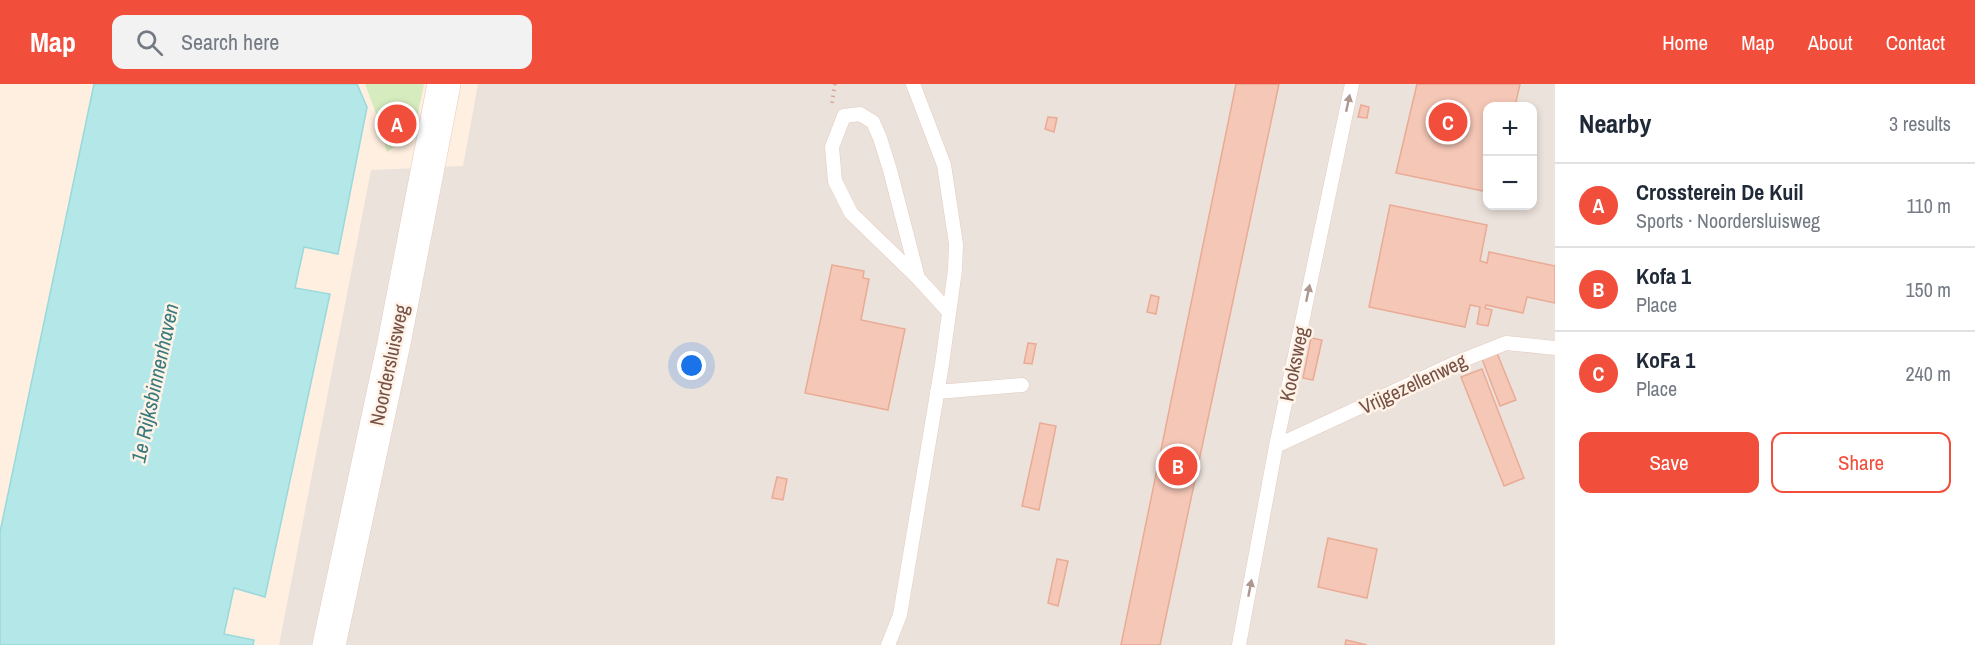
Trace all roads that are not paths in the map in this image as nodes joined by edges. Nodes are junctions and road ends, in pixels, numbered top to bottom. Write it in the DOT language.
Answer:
graph roads {
  1 [pos="444,84"];
  2 [pos="913,84"];
  3 [pos="1352,84"];
  4 [pos="918,278"];
  5 [pos="948,310"];
  6 [pos="1555,348"];
  7 [pos="1022,385"];
  8 [pos="937,392"];
  9 [pos="1276,446"];
  10 [pos="329,645"];
  11 [pos="888,645"];
  12 [pos="1239,645"];
  1 -- 10 [label="street, Noordersluisweg"];
  2 -- 5 [label="lane"];
  9 -- 3 [label="lane, Kooksweg, one-way"];
  4 -- 4 [label="lane"];
  4 -- 5 [label="lane"];
  5 -- 8 [label="lane"];
  6 -- 9 [label="lane, Vrijgezellenweg"];
  7 -- 8 [label="lane"];
  8 -- 11 [label="lane"];
  12 -- 9 [label="lane, Kooksweg, one-way"];
}
